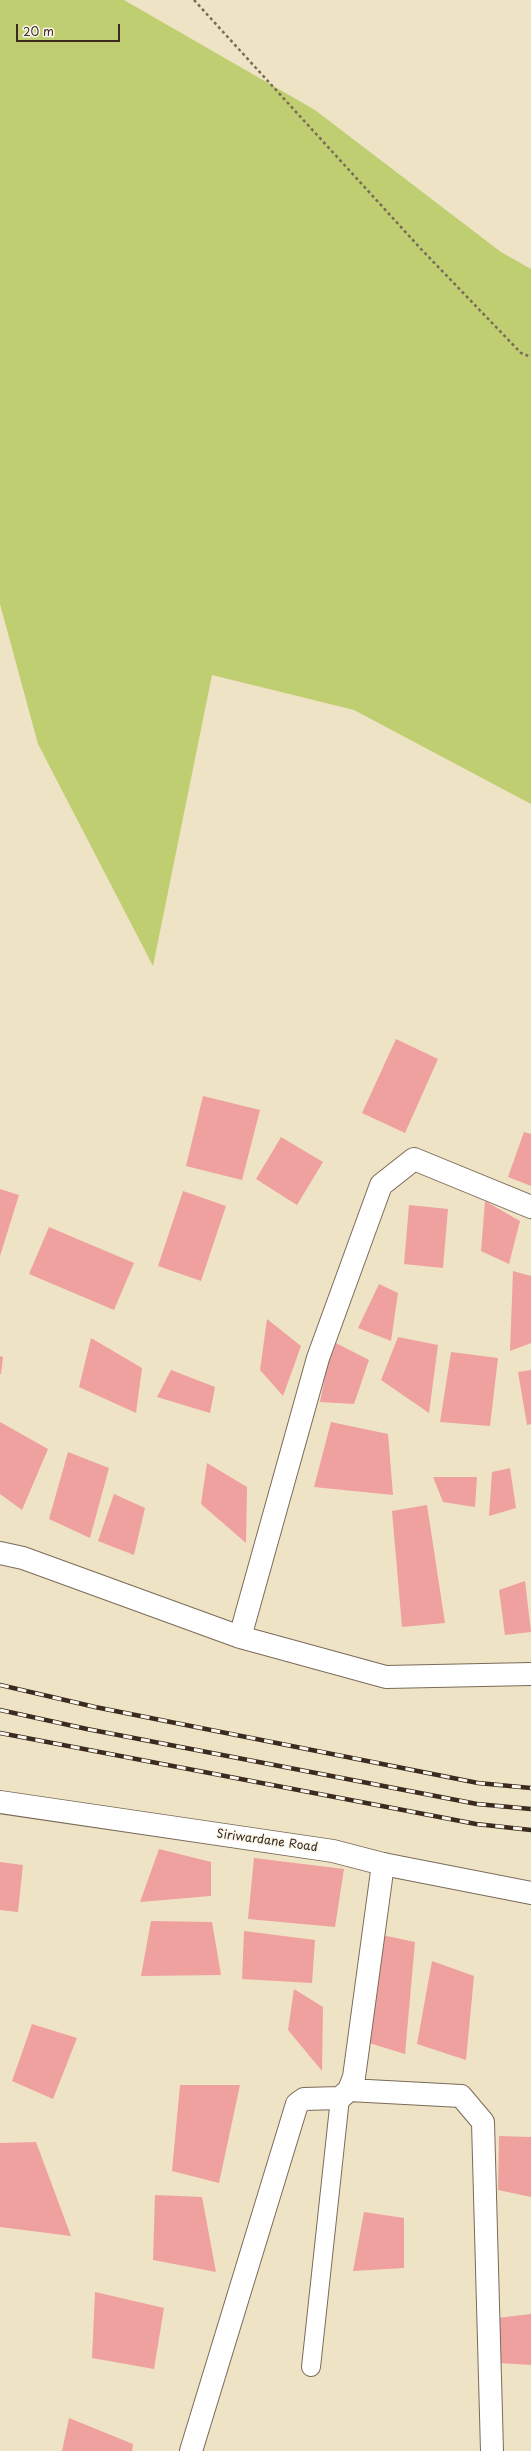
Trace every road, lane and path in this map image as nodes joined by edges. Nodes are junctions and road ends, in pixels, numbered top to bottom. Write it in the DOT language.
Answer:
graph roads {
  1 [pos="194,0"];
  2 [pos="531,357"];
  3 [pos="531,1207"];
  4 [pos="0,1553"];
  5 [pos="240,1637"];
  6 [pos="531,1674"];
  7 [pos="0,1802"];
  8 [pos="383,1864"];
  9 [pos="531,1893"];
  10 [pos="344,2094"];
  11 [pos="311,2367"];
  12 [pos="191,2451"];
  13 [pos="492,2451"];
  1 -- 2 [label="path"];
  3 -- 5 [label="street"];
  4 -- 5 [label="street"];
  5 -- 6 [label="street"];
  7 -- 8 [label="street, Siriwardane Road"];
  8 -- 9 [label="street, Siriwardane Road"];
  8 -- 10 [label="street"];
  10 -- 11 [label="lane"];
  10 -- 12 [label="street"];
  10 -- 13 [label="street"];
}
